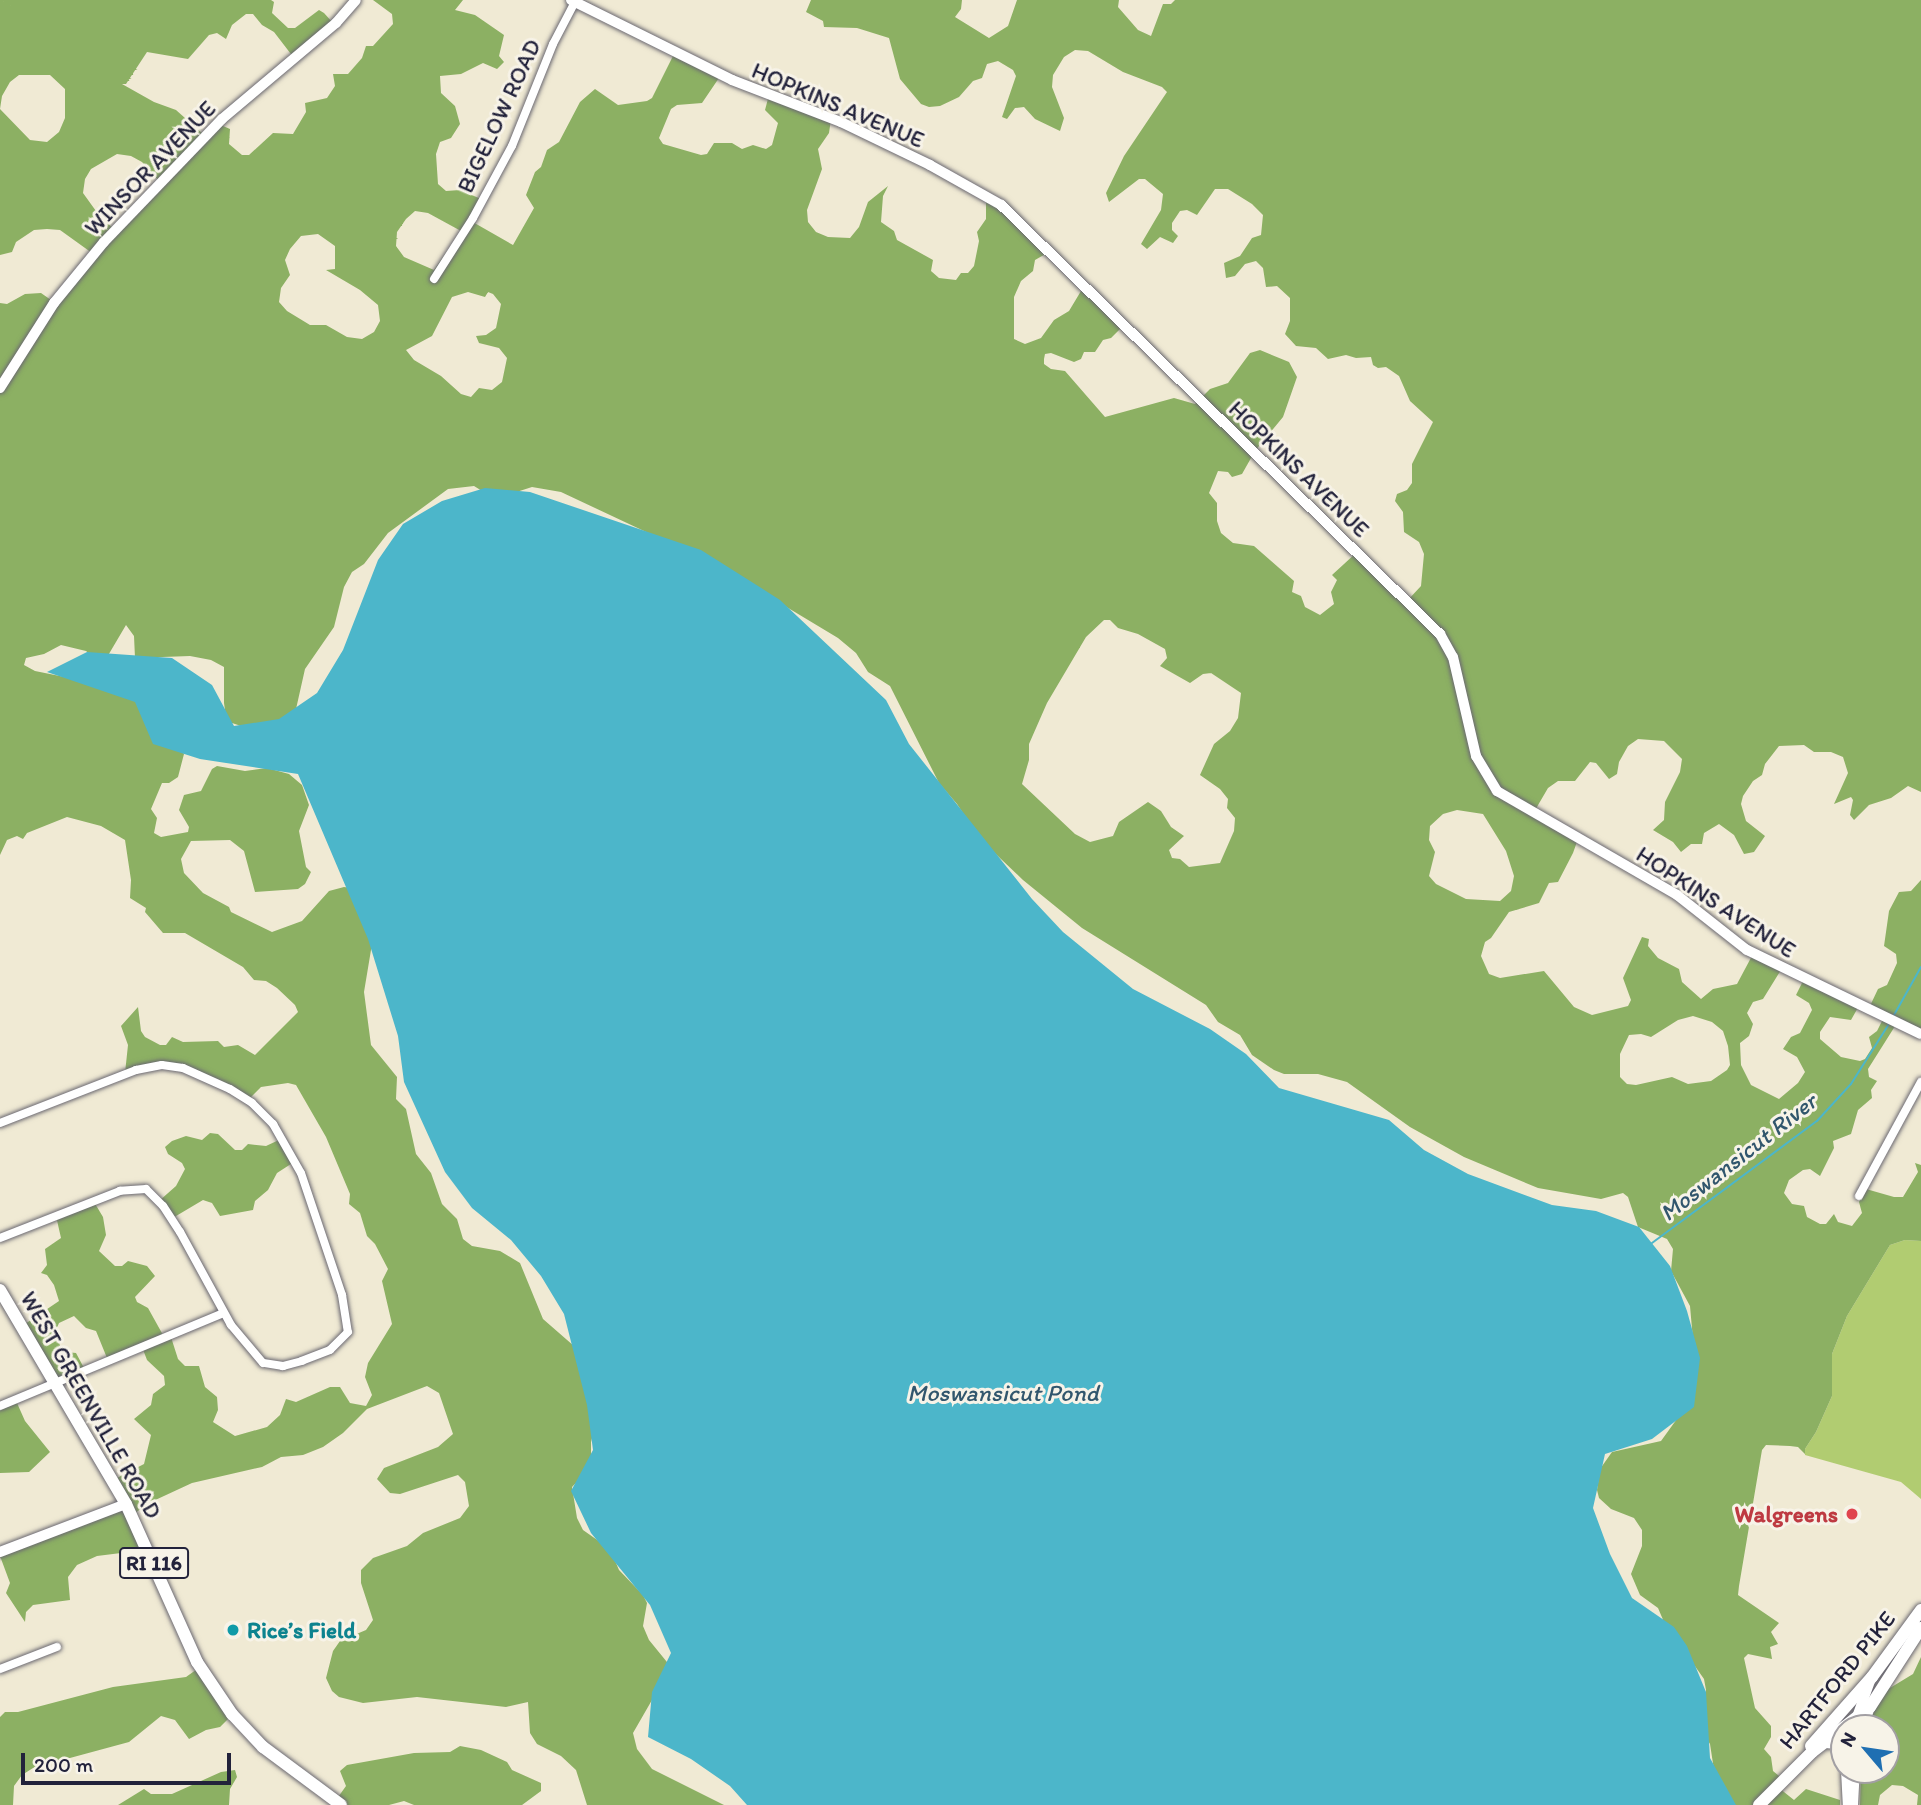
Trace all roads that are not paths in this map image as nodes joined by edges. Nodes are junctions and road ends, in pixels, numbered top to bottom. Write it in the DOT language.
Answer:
graph roads {
  1 [pos="356,0"];
  2 [pos="574,1"];
  3 [pos="434,279"];
  4 [pos="0,388"];
  5 [pos="1921,1034"];
  6 [pos="1921,1082"];
  7 [pos="0,1123"];
  8 [pos="1859,1196"];
  9 [pos="0,1238"];
  10 [pos="0,1290"];
  11 [pos="223,1313"];
  12 [pos="54,1384"];
  13 [pos="0,1406"];
  14 [pos="126,1504"];
  15 [pos="0,1552"];
  16 [pos="1921,1611"];
  17 [pos="1921,1628"];
  18 [pos="57,1647"];
  19 [pos="0,1670"];
  20 [pos="1872,1677"];
  21 [pos="1861,1714"];
  22 [pos="1865,1714"];
  23 [pos="1830,1740"];
  24 [pos="1826,1742"];
  25 [pos="1830,1742"];
  26 [pos="1786,1776"];
  27 [pos="1848,1784"];
  28 [pos="1853,1784"];
  29 [pos="341,1805"];
  30 [pos="1759,1805"];
  31 [pos="1851,1805"];
  1 -- 4 [label="street, WINSOR AVENUE"];
  2 -- 3 [label="street, BIGELOW ROAD"];
  2 -- 5 [label="street, HOPKINS AVENUE"];
  6 -- 8 [label="street"];
  7 -- 11 [label="street"];
  9 -- 11 [label="street"];
  10 -- 12 [label="main road, WEST GREENVILLE ROAD / RI 116"];
  11 -- 12 [label="street"];
  12 -- 13 [label="street"];
  12 -- 14 [label="main road, WEST GREENVILLE ROAD / RI 116"];
  14 -- 15 [label="street"];
  14 -- 29 [label="main road, WEST GREENVILLE ROAD / RI 116"];
  16 -- 20 [label="main road, HARTFORD PIKE"];
  17 -- 22 [label="main road, HARTFORD PIKE"];
  18 -- 19 [label="street"];
  20 -- 21 [label="main road"];
  20 -- 26 [label="main road, HARTFORD PIKE"];
  23 -- 24 [label="main road, HARTFORD PIKE"];
  24 -- 25 [label="main road"];
  24 -- 26 [label="main road, HARTFORD PIKE"];
  26 -- 30 [label="main road, HARTFORD PIKE"];
  27 -- 31 [label="main road"];
  28 -- 31 [label="main road"];
}
